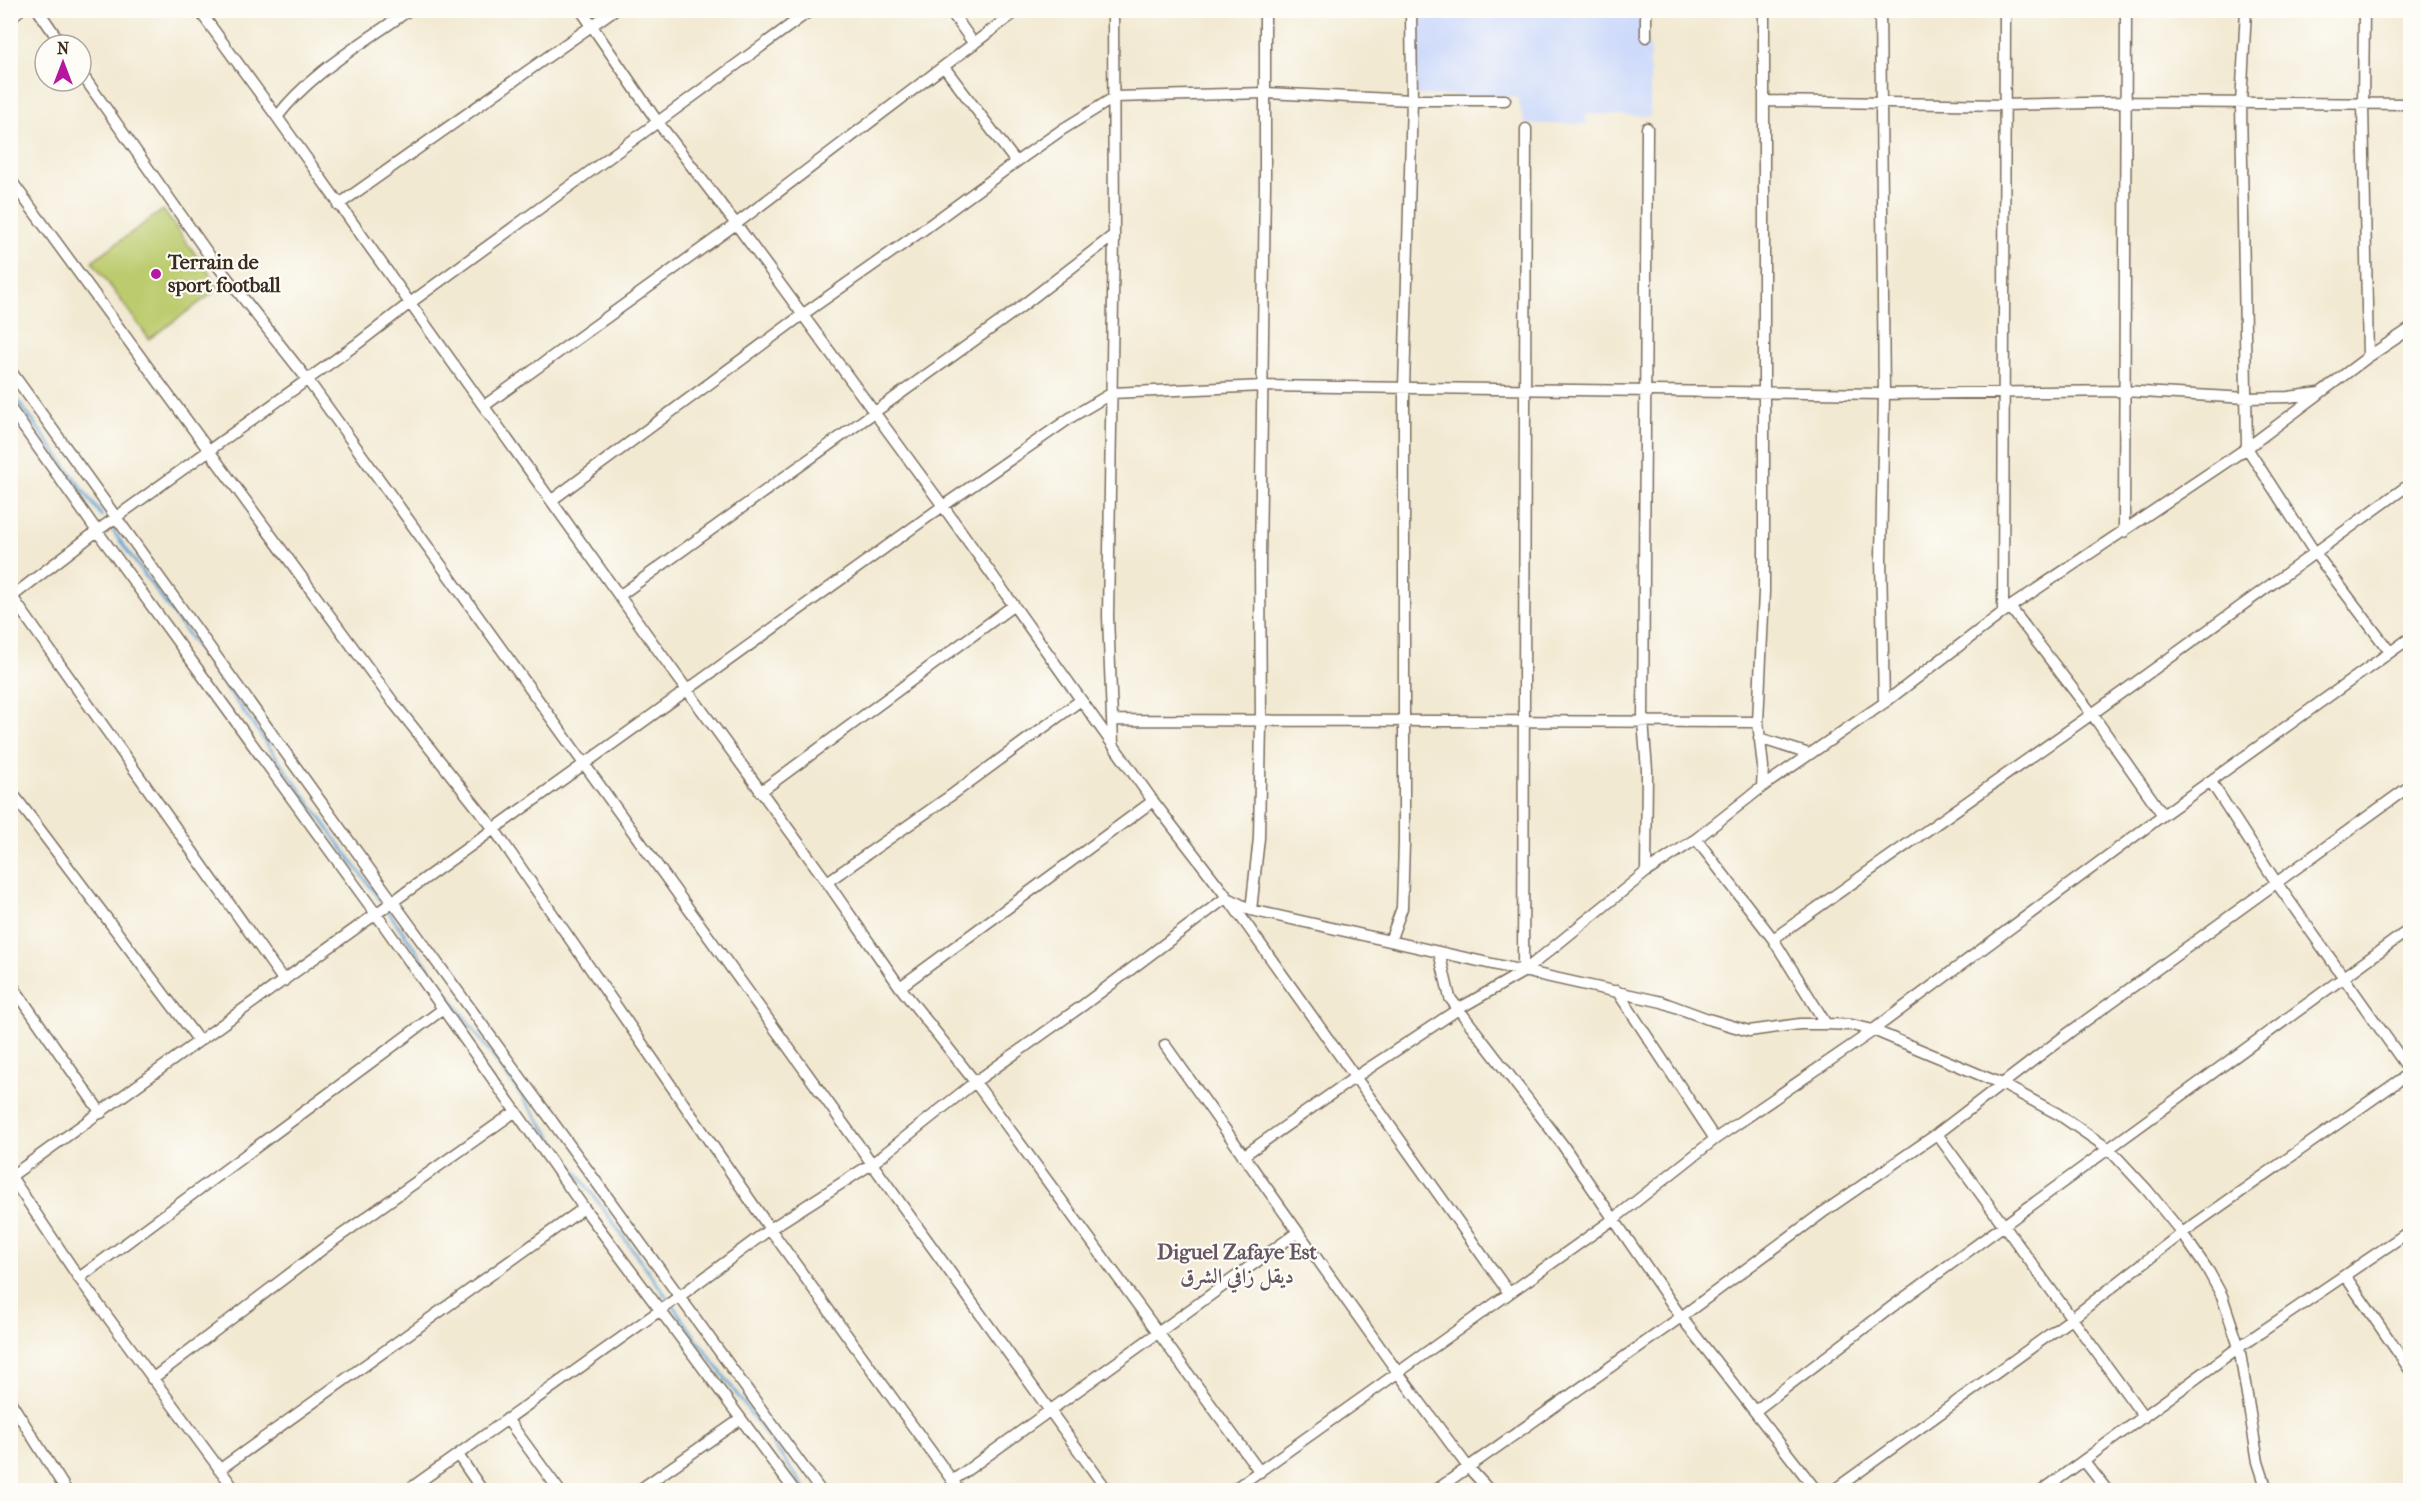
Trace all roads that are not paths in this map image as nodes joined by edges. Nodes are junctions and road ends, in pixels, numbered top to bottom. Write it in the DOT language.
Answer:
graph roads {
  1 [pos="20,10"];
  2 [pos="38,10"];
  3 [pos="409,10"];
  4 [pos="581,10"];
  5 [pos="614,10"];
  6 [pos="811,10"];
  7 [pos="950,10"];
  8 [pos="1018,10"];
  9 [pos="1113,10"];
  10 [pos="1265,10"];
  11 [pos="1412,10"];
  12 [pos="1646,10"];
  13 [pos="1764,10"];
  14 [pos="1880,10"];
  15 [pos="2005,10"];
  16 [pos="2126,10"];
  17 [pos="2246,10"];
  18 [pos="2364,10"];
  19 [pos="201,11"];
  20 [pos="10,18"];
  21 [pos="592,27"];
  22 [pos="54,33"];
  23 [pos="1646,37"];
  24 [pos="974,44"];
  25 [pos="944,67"];
  26 [pos="93,90"];
  27 [pos="1266,93"];
  28 [pos="1115,98"];
  29 [pos="1505,99"];
  30 [pos="1412,100"];
  31 [pos="1764,100"];
  32 [pos="2127,102"];
  33 [pos="1880,104"];
  34 [pos="2241,104"];
  35 [pos="2410,104"];
  36 [pos="2003,105"];
  37 [pos="2363,105"];
  38 [pos="277,117"];
  39 [pos="657,121"];
  40 [pos="1647,128"];
  41 [pos="1526,129"];
  42 [pos="1016,162"];
  43 [pos="10,179"];
  44 [pos="338,205"];
  45 [pos="735,224"];
  46 [pos="1114,235"];
  47 [pos="410,303"];
  48 [pos="802,315"];
  49 [pos="2410,329"];
  50 [pos="2368,357"];
  51 [pos="10,370"];
  52 [pos="307,379"];
  53 [pos="1263,386"];
  54 [pos="1404,388"];
  55 [pos="1526,389"];
  56 [pos="1646,391"];
  57 [pos="2124,391"];
  58 [pos="2005,392"];
  59 [pos="1112,393"];
  60 [pos="1763,393"];
  61 [pos="2320,393"];
  62 [pos="1884,394"];
  63 [pos="2247,398"];
  64 [pos="484,406"];
  65 [pos="10,408"];
  66 [pos="874,412"];
  67 [pos="2247,448"];
  68 [pos="210,451"];
  69 [pos="2410,484"];
  70 [pos="552,500"];
  71 [pos="943,506"];
  72 [pos="106,524"];
  73 [pos="2124,532"];
  74 [pos="2315,553"];
  75 [pos="11,596"];
  76 [pos="619,596"];
  77 [pos="1014,605"];
  78 [pos="2007,610"];
  79 [pos="2410,638"];
  80 [pos="2390,652"];
  81 [pos="688,689"];
  82 [pos="1081,700"];
  83 [pos="1884,703"];
  84 [pos="2092,714"];
  85 [pos="1112,720"];
  86 [pos="1405,720"];
  87 [pos="1523,720"];
  88 [pos="1643,721"];
  89 [pos="1262,722"];
  90 [pos="1758,722"];
  91 [pos="1759,738"];
  92 [pos="1113,744"];
  93 [pos="1809,754"];
  94 [pos="584,764"];
  95 [pos="2211,782"];
  96 [pos="2410,786"];
  97 [pos="1762,787"];
  98 [pos="10,790"];
  99 [pos="760,792"];
  100 [pos="1153,801"];
  101 [pos="2163,815"];
  102 [pos="494,829"];
  103 [pos="1696,839"];
  104 [pos="1646,872"];
  105 [pos="828,882"];
  106 [pos="2276,882"];
  107 [pos="1227,897"];
  108 [pos="385,908"];
  109 [pos="1251,910"];
  110 [pos="2410,929"];
  111 [pos="1773,939"];
  112 [pos="1390,941"];
  113 [pos="1439,952"];
  114 [pos="1523,972"];
  115 [pos="2343,978"];
  116 [pos="284,981"];
  117 [pos="10,982"];
  118 [pos="900,987"];
  119 [pos="1617,991"];
  120 [pos="1460,1008"];
  121 [pos="443,1009"];
  122 [pos="1826,1024"];
  123 [pos="1873,1030"];
  124 [pos="199,1041"];
  125 [pos="1165,1045"];
  126 [pos="2410,1072"];
  127 [pos="1354,1078"];
  128 [pos="975,1082"];
  129 [pos="2002,1084"];
  130 [pos="516,1111"];
  131 [pos="102,1113"];
  132 [pos="1937,1134"];
  133 [pos="1714,1139"];
  134 [pos="2109,1149"];
  135 [pos="1243,1156"];
  136 [pos="873,1163"];
  137 [pos="11,1176"];
  138 [pos="584,1208"];
  139 [pos="1615,1218"];
  140 [pos="2003,1227"];
  141 [pos="770,1229"];
  142 [pos="2410,1231"];
  143 [pos="1298,1232"];
  144 [pos="2182,1233"];
  145 [pos="2346,1277"];
  146 [pos="79,1278"];
  147 [pos="1509,1293"];
  148 [pos="677,1298"];
  149 [pos="662,1309"];
  150 [pos="1681,1317"];
  151 [pos="2071,1319"];
  152 [pos="1159,1332"];
  153 [pos="2239,1347"];
  154 [pos="2410,1370"];
  155 [pos="1399,1374"];
  156 [pos="152,1379"];
  157 [pos="10,1401"];
  158 [pos="1051,1410"];
  159 [pos="1755,1411"];
  160 [pos="2144,1417"];
  161 [pos="507,1419"];
  162 [pos="741,1419"];
  163 [pos="458,1455"];
  164 [pos="2084,1461"];
  165 [pos="1468,1467"];
  166 [pos="219,1470"];
  167 [pos="1260,1472"];
  168 [pos="955,1486"];
  169 [pos="66,1491"];
  170 [pos="235,1491"];
  171 [pos="408,1491"];
  172 [pos="482,1491"];
  173 [pos="558,1491"];
  174 [pos="639,1491"];
  175 [pos="794,1491"];
  176 [pos="820,1491"];
  177 [pos="1107,1491"];
  178 [pos="1233,1491"];
  179 [pos="1436,1491"];
  180 [pos="1489,1491"];
  181 [pos="1816,1491"];
  182 [pos="1834,1491"];
  183 [pos="2043,1491"];
  184 [pos="2107,1491"];
  185 [pos="2267,1491"];
  1 -- 20 [label="street"];
  2 -- 22 [label="street"];
  3 -- 38 [label="street"];
  4 -- 21 [label="street"];
  5 -- 21 [label="street"];
  6 -- 39 [label="street"];
  7 -- 24 [label="street"];
  8 -- 24 [label="street"];
  9 -- 28 [label="street"];
  10 -- 27 [label="street"];
  11 -- 30 [label="street"];
  12 -- 23 [label="street"];
  13 -- 31 [label="street"];
  14 -- 33 [label="street"];
  15 -- 36 [label="street"];
  16 -- 32 [label="street"];
  17 -- 34 [label="street"];
  18 -- 37 [label="street"];
  19 -- 38 [label="street"];
  21 -- 39 [label="street"];
  21 -- 44 [label="street"];
  24 -- 25 [label="street"];
  25 -- 42 [label="street"];
  25 -- 45 [label="street"];
  26 -- 52 [label="street"];
  27 -- 28 [label="street"];
  27 -- 30 [label="street"];
  27 -- 53 [label="street"];
  28 -- 42 [label="street"];
  28 -- 46 [label="street"];
  29 -- 30 [label="street"];
  30 -- 54 [label="street"];
  31 -- 33 [label="street"];
  31 -- 60 [label="street"];
  32 -- 34 [label="street"];
  32 -- 36 [label="street"];
  32 -- 57 [label="street"];
  33 -- 36 [label="street"];
  33 -- 62 [label="street"];
  34 -- 37 [label="street"];
  34 -- 63 [label="street"];
  35 -- 37 [label="street"];
  36 -- 58 [label="street"];
  37 -- 50 [label="street"];
  38 -- 44 [label="street"];
  39 -- 45 [label="street"];
  39 -- 47 [label="street"];
  40 -- 56 [label="street"];
  41 -- 55 [label="street"];
  42 -- 48 [label="street"];
  43 -- 68 [label="street"];
  44 -- 47 [label="street"];
  45 -- 48 [label="street"];
  45 -- 64 [label="street"];
  46 -- 59 [label="street"];
  46 -- 66 [label="street"];
  47 -- 52 [label="street"];
  47 -- 64 [label="street"];
  48 -- 66 [label="street"];
  48 -- 70 [label="street"];
  49 -- 50 [label="street"];
  50 -- 61 [label="street"];
  51 -- 72 [label="street"];
  52 -- 68 [label="street"];
  52 -- 94 [label="street"];
  53 -- 54 [label="street"];
  53 -- 59 [label="street"];
  53 -- 89 [label="street"];
  54 -- 55 [label="street"];
  54 -- 86 [label="street"];
  55 -- 56 [label="street"];
  55 -- 87 [label="street"];
  56 -- 60 [label="street"];
  56 -- 88 [label="street"];
  57 -- 58 [label="street"];
  57 -- 63 [label="street"];
  57 -- 73 [label="street"];
  58 -- 62 [label="street"];
  58 -- 78 [label="street"];
  59 -- 71 [label="street"];
  59 -- 85 [label="street"];
  60 -- 62 [label="street"];
  60 -- 90 [label="street"];
  61 -- 63 [label="street"];
  61 -- 67 [label="street"];
  62 -- 83 [label="street"];
  63 -- 67 [label="street"];
  64 -- 70 [label="street"];
  65 -- 72 [label="street"];
  66 -- 71 [label="street"];
  66 -- 76 [label="street"];
  67 -- 73 [label="street"];
  67 -- 74 [label="street"];
  68 -- 72 [label="street"];
  68 -- 102 [label="street"];
  69 -- 74 [label="street"];
  70 -- 76 [label="street"];
  71 -- 77 [label="street"];
  71 -- 81 [label="street"];
  72 -- 75 [label="street"];
  72 -- 108 [label="street"];
  72 -- 108 [label="street"];
  73 -- 78 [label="street"];
  74 -- 80 [label="street"];
  74 -- 84 [label="street"];
  75 -- 116 [label="street"];
  76 -- 81 [label="street"];
  77 -- 82 [label="street"];
  77 -- 99 [label="street"];
  78 -- 83 [label="street"];
  78 -- 84 [label="street"];
  79 -- 80 [label="street"];
  80 -- 95 [label="street"];
  81 -- 94 [label="street"];
  81 -- 99 [label="street"];
  82 -- 92 [label="street"];
  82 -- 105 [label="street"];
  83 -- 93 [label="street"];
  84 -- 101 [label="street"];
  84 -- 111 [label="street"];
  85 -- 89 [label="street"];
  85 -- 92 [label="street"];
  86 -- 87 [label="street"];
  86 -- 89 [label="street"];
  86 -- 112 [label="street"];
  87 -- 88 [label="street"];
  87 -- 114 [label="street"];
  88 -- 90 [label="street"];
  88 -- 104 [label="street"];
  89 -- 109 [label="street"];
  90 -- 91 [label="street"];
  91 -- 93 [label="street"];
  91 -- 97 [label="street"];
  92 -- 100 [label="street"];
  93 -- 97 [label="street"];
  94 -- 102 [label="street"];
  94 -- 136 [label="street"];
  95 -- 101 [label="street"];
  95 -- 106 [label="street"];
  96 -- 106 [label="street"];
  97 -- 103 [label="street"];
  98 -- 124 [label="street"];
  99 -- 105 [label="street"];
  100 -- 107 [label="street"];
  100 -- 118 [label="street"];
  101 -- 123 [label="street"];
  102 -- 108 [label="street"];
  102 -- 141 [label="street"];
  103 -- 104 [label="street"];
  103 -- 111 [label="street"];
  104 -- 114 [label="street"];
  105 -- 118 [label="street"];
  106 -- 115 [label="street"];
  106 -- 129 [label="street"];
  107 -- 109 [label="street"];
  107 -- 127 [label="street"];
  107 -- 128 [label="street"];
  108 -- 116 [label="street"];
  108 -- 121 [label="street"];
  108 -- 148 [label="street"];
  109 -- 112 [label="street"];
  110 -- 115 [label="street"];
  111 -- 122 [label="street"];
  112 -- 113 [label="street"];
  113 -- 114 [label="street"];
  113 -- 120 [label="street"];
  114 -- 119 [label="street"];
  114 -- 120 [label="street"];
  115 -- 126 [label="street"];
  115 -- 134 [label="street"];
  116 -- 124 [label="street"];
  117 -- 131 [label="street"];
  118 -- 128 [label="street"];
  119 -- 122 [label="street"];
  119 -- 133 [label="street"];
  120 -- 127 [label="street"];
  120 -- 139 [label="street"];
  121 -- 130 [label="street"];
  121 -- 146 [label="street"];
  122 -- 123 [label="street"];
  123 -- 129 [label="street"];
  123 -- 133 [label="street"];
  124 -- 131 [label="street"];
  125 -- 135 [label="street"];
  126 -- 144 [label="street"];
  127 -- 135 [label="street"];
  127 -- 147 [label="street"];
  128 -- 136 [label="street"];
  128 -- 152 [label="street"];
  129 -- 132 [label="street"];
  129 -- 134 [label="street"];
  130 -- 138 [label="street"];
  130 -- 156 [label="street"];
  131 -- 137 [label="street"];
  132 -- 140 [label="street"];
  132 -- 150 [label="street"];
  133 -- 139 [label="street"];
  134 -- 140 [label="street"];
  134 -- 144 [label="street"];
  135 -- 143 [label="street"];
  136 -- 141 [label="street"];
  136 -- 158 [label="street"];
  137 -- 146 [label="street"];
  138 -- 149 [label="street"];
  138 -- 166 [label="street"];
  139 -- 147 [label="street"];
  139 -- 150 [label="street"];
  140 -- 151 [label="street"];
  140 -- 159 [label="street"];
  141 -- 148 [label="street"];
  141 -- 168 [label="street"];
  142 -- 145 [label="street"];
  143 -- 152 [label="street"];
  143 -- 155 [label="street"];
  144 -- 151 [label="street"];
  144 -- 153 [label="street"];
  145 -- 153 [label="street"];
  145 -- 154 [label="street"];
  146 -- 156 [label="street"];
  147 -- 155 [label="street"];
  148 -- 149 [label="street"];
  148 -- 176 [label="street"];
  149 -- 161 [label="street"];
  149 -- 162 [label="street"];
  150 -- 159 [label="street"];
  150 -- 165 [label="street"];
  151 -- 160 [label="street"];
  151 -- 182 [label="street"];
  152 -- 158 [label="street"];
  152 -- 167 [label="street"];
  153 -- 160 [label="street"];
  153 -- 185 [label="street"];
  155 -- 165 [label="street"];
  155 -- 167 [label="street"];
  156 -- 166 [label="street"];
  157 -- 169 [label="street"];
  158 -- 168 [label="street"];
  158 -- 177 [label="street"];
  159 -- 181 [label="street"];
  160 -- 164 [label="street"];
  161 -- 163 [label="street"];
  161 -- 173 [label="street"];
  162 -- 174 [label="street"];
  162 -- 175 [label="street"];
  163 -- 171 [label="street"];
  163 -- 172 [label="street"];
  164 -- 183 [label="street"];
  164 -- 184 [label="street"];
  165 -- 179 [label="street"];
  165 -- 180 [label="street"];
  166 -- 170 [label="street"];
  167 -- 178 [label="street"];
}
